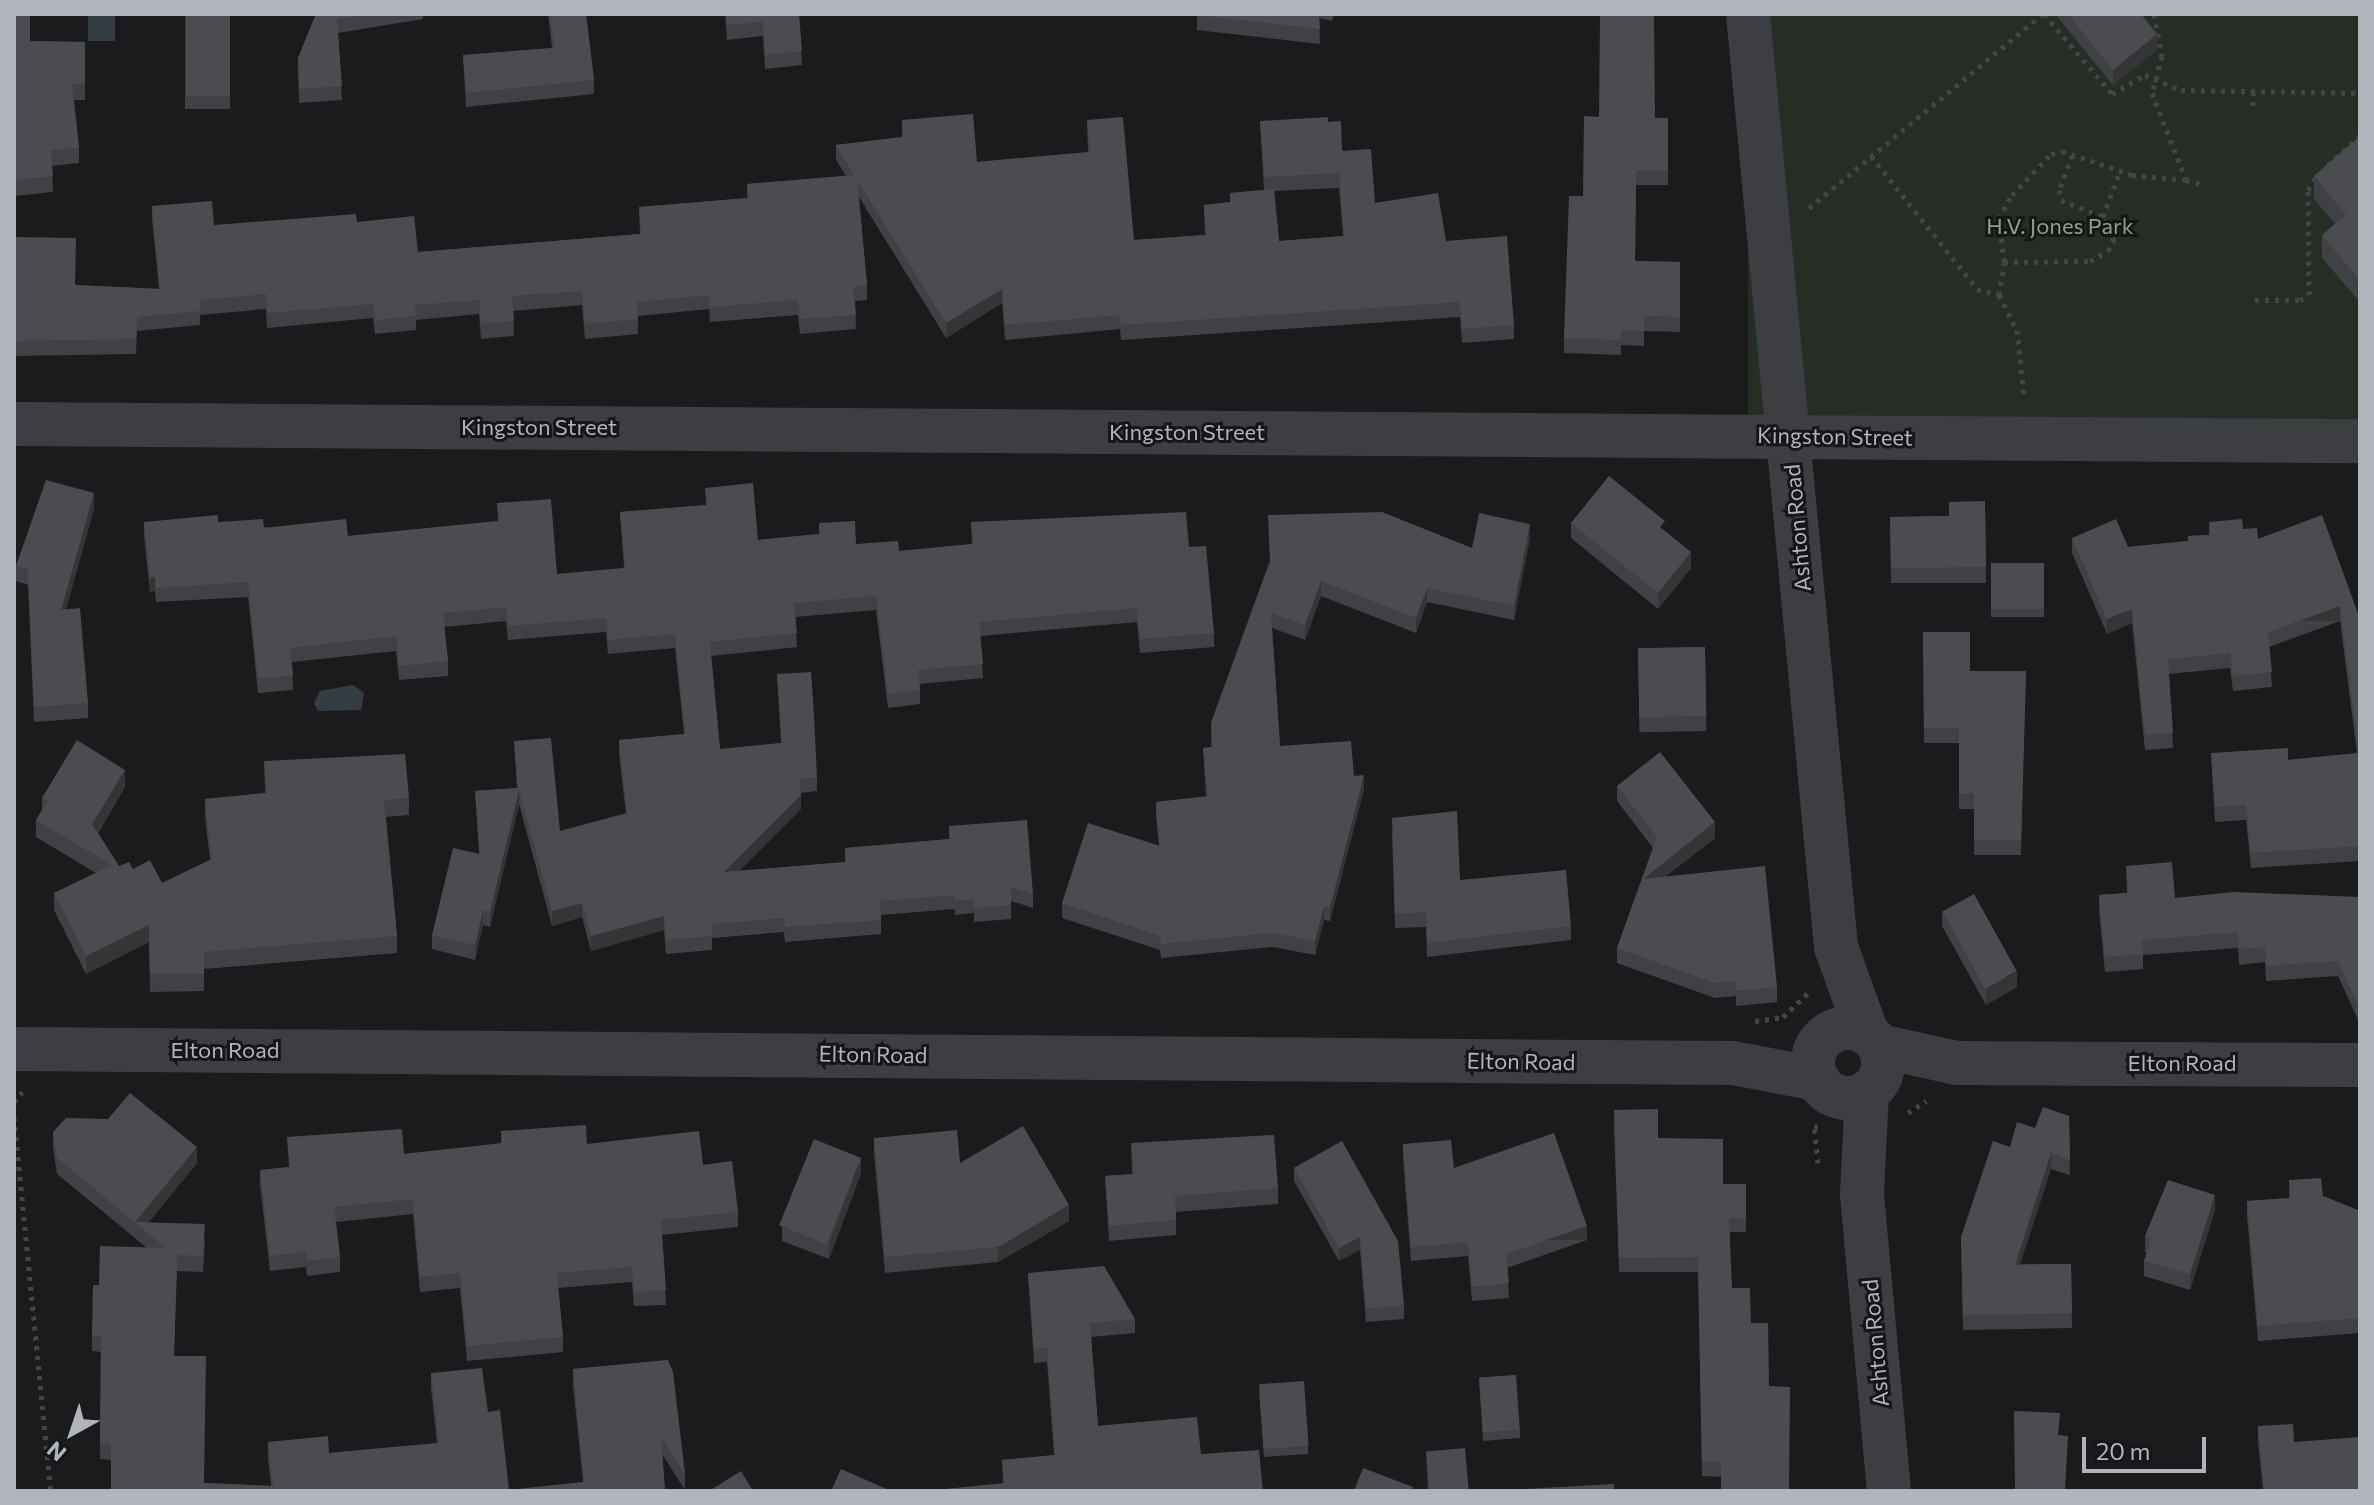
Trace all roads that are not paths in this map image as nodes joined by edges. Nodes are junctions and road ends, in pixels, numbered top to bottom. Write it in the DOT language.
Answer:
graph roads {
  1 [pos="1748,14"];
  2 [pos="14,424"];
  3 [pos="1789,435"];
  4 [pos="2360,441"];
  5 [pos="14,1049"];
  6 [pos="2360,1065"];
  7 [pos="1853,1071"];
  8 [pos="1889,1491"];
  1 -- 3 [label="street, Ashton Road"];
  2 -- 3 [label="street, Kingston Street"];
  3 -- 4 [label="street, Kingston Street"];
  3 -- 7 [label="street, Ashton Road"];
  5 -- 7 [label="street, Elton Road"];
  6 -- 7 [label="street, Elton Road"];
  7 -- 8 [label="street, Ashton Road"];
}
